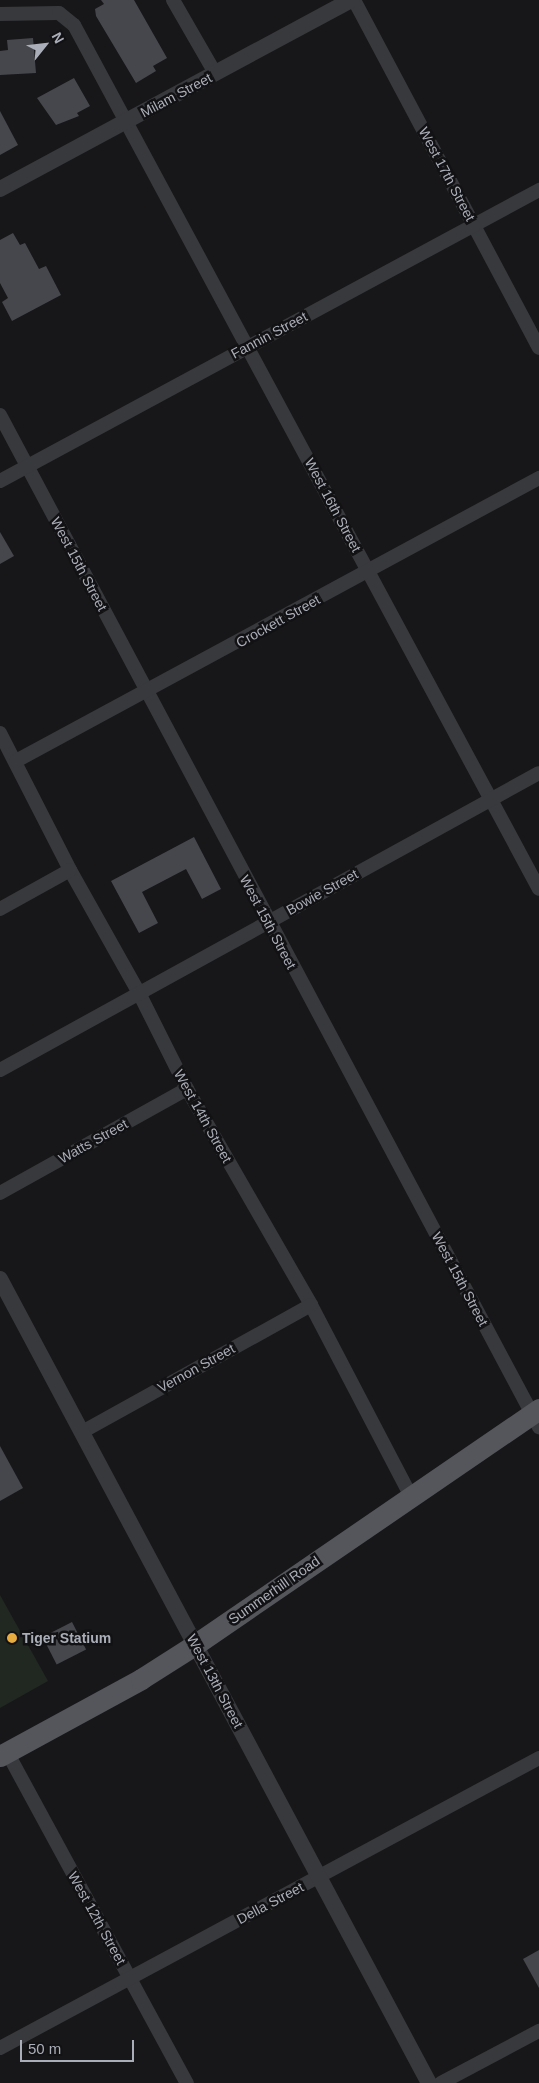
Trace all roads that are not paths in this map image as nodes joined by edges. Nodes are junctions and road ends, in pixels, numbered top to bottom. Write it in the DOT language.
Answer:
graph roads {
  1 [pos="173,0"];
  2 [pos="353,0"];
  3 [pos="0,14"];
  4 [pos="215,73"];
  5 [pos="127,121"];
  6 [pos="0,190"];
  7 [pos="539,190"];
  8 [pos="474,225"];
  9 [pos="248,346"];
  10 [pos="539,348"];
  11 [pos="0,415"];
  12 [pos="28,466"];
  13 [pos="539,478"];
  14 [pos="0,481"];
  15 [pos="369,572"];
  16 [pos="147,692"];
  17 [pos="0,733"];
  18 [pos="16,761"];
  19 [pos="539,773"];
  20 [pos="491,799"];
  21 [pos="70,870"];
  22 [pos="539,889"];
  23 [pos="0,909"];
  24 [pos="268,922"];
  25 [pos="140,993"];
  26 [pos="0,1070"];
  27 [pos="187,1089"];
  28 [pos="0,1193"];
  29 [pos="0,1279"];
  30 [pos="311,1305"];
  31 [pos="537,1417"];
  32 [pos="82,1432"];
  33 [pos="411,1496"];
  34 [pos="196,1644"];
  35 [pos="4,1754"];
  36 [pos="539,1758"];
  37 [pos="318,1877"];
  38 [pos="130,1978"];
  39 [pos="539,2031"];
  40 [pos="0,2048"];
  41 [pos="187,2083"];
  42 [pos="429,2083"];
  43 [pos="441,2083"];
  1 -- 4 [label="street"];
  2 -- 4 [label="street, Milam Street"];
  2 -- 8 [label="street, West 17th Street"];
  3 -- 5 [label="street, West 16th Street"];
  4 -- 5 [label="street, Milam Street"];
  5 -- 6 [label="street, Milam Street"];
  5 -- 9 [label="street, West 16th Street"];
  7 -- 8 [label="street, Fannin Street"];
  8 -- 9 [label="street, Fannin Street"];
  8 -- 10 [label="street, West 17th Street"];
  9 -- 12 [label="street, Fannin Street"];
  9 -- 15 [label="street, West 16th Street"];
  11 -- 12 [label="street, West 15th Street"];
  12 -- 14 [label="street, Fannin Street"];
  12 -- 16 [label="street, West 15th Street"];
  13 -- 15 [label="street, Crockett Street"];
  15 -- 16 [label="street, Crockett Street"];
  15 -- 20 [label="street, West 16th Street"];
  16 -- 18 [label="street, Crockett Street"];
  16 -- 24 [label="street, West 15th Street"];
  17 -- 18 [label="street, West 14th Street"];
  18 -- 21 [label="street, West 14th Street"];
  19 -- 20 [label="street, Bowie Street"];
  20 -- 22 [label="street, West 16th Street"];
  20 -- 24 [label="street, Bowie Street"];
  21 -- 23 [label="street"];
  21 -- 25 [label="street, West 14th Street"];
  24 -- 25 [label="street, Bowie Street"];
  24 -- 31 [label="street, West 15th Street"];
  25 -- 26 [label="street, Bowie Street"];
  25 -- 27 [label="street, West 14th Street"];
  27 -- 28 [label="street, Watts Street"];
  27 -- 30 [label="street, West 14th Street"];
  29 -- 32 [label="street, West 13th Street"];
  30 -- 32 [label="street, Vernon Street"];
  30 -- 33 [label="street, West 14th Street"];
  31 -- 33 [label="main road, Summerhill Road"];
  32 -- 34 [label="street, West 13th Street"];
  33 -- 34 [label="main road, Summerhill Road"];
  34 -- 35 [label="main road, Summerhill Road"];
  34 -- 37 [label="street, West 13th Street"];
  35 -- 38 [label="street, West 12th Street"];
  36 -- 37 [label="street, Della Street"];
  37 -- 38 [label="street, Della Street"];
  37 -- 42 [label="street, West 13th Street"];
  38 -- 40 [label="street, Della Street"];
  38 -- 41 [label="street, West 12th Street"];
  39 -- 43 [label="street"];
}
